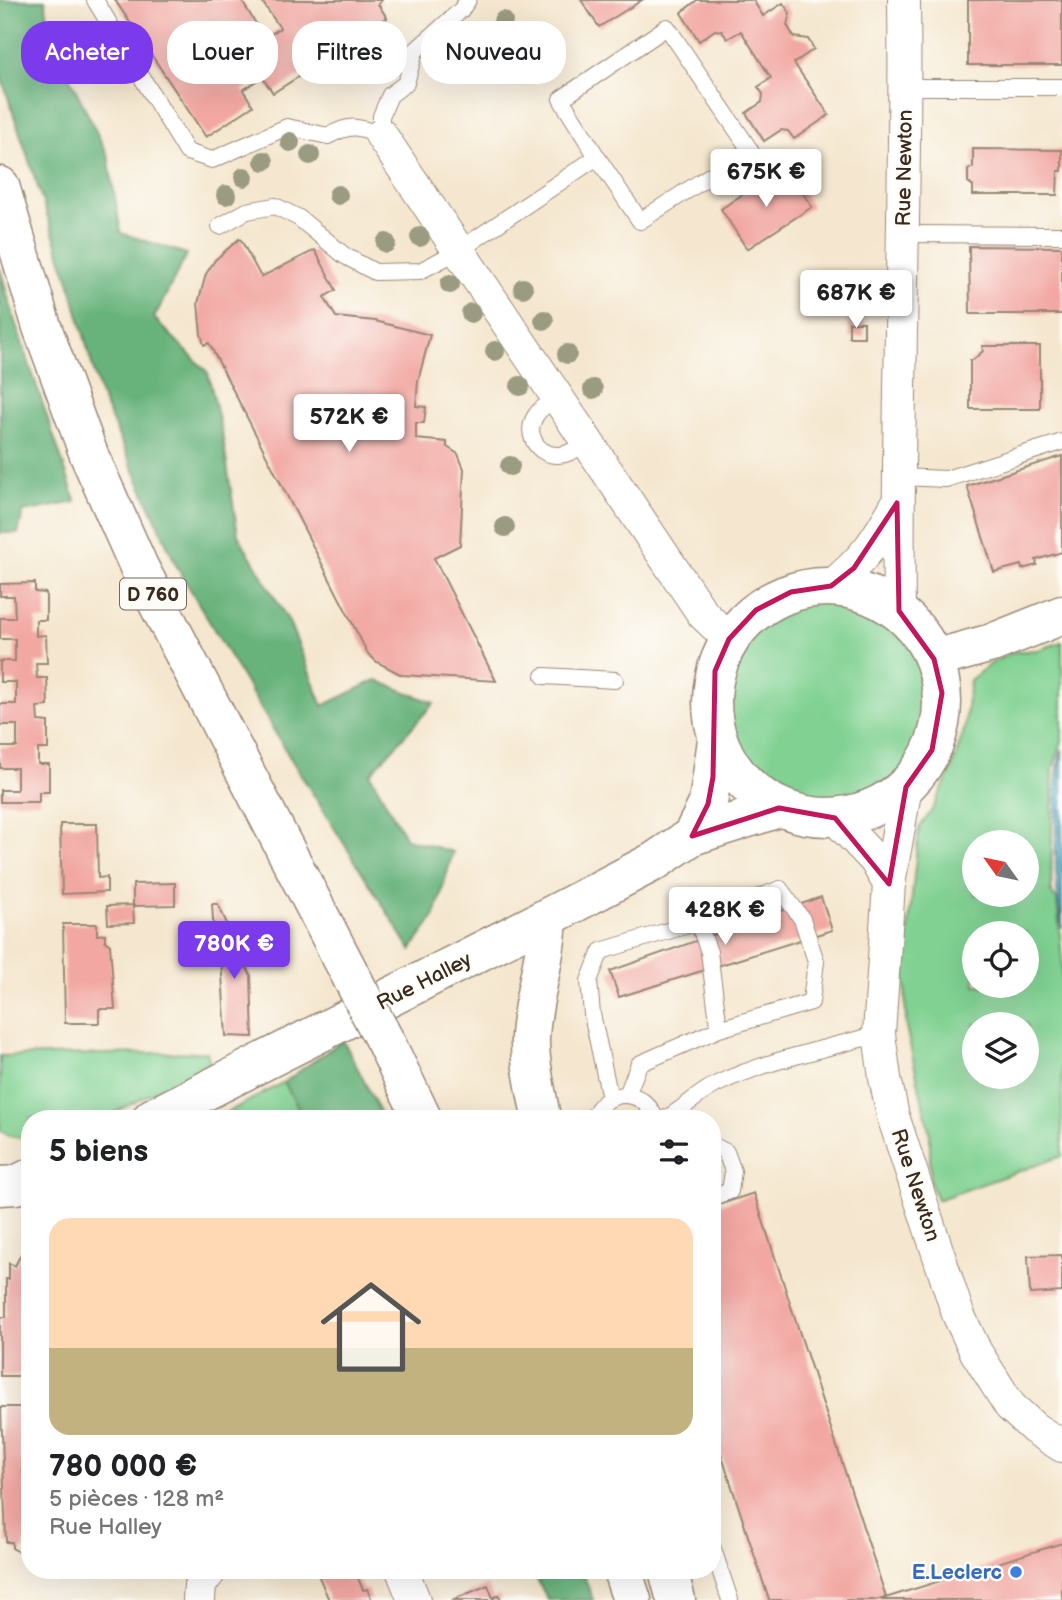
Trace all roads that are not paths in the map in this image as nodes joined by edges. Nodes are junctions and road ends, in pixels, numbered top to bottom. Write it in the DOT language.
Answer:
graph roads {
  1 [pos="95,0"];
  2 [pos="468,0"];
  3 [pos="904,0"];
  4 [pos="905,87"];
  5 [pos="1062,87"];
  6 [pos="381,135"];
  7 [pos="597,157"];
  8 [pos="0,186"];
  9 [pos="220,226"];
  10 [pos="903,234"];
  11 [pos="1062,235"];
  12 [pos="458,251"];
  13 [pos="557,398"];
  14 [pos="586,442"];
  15 [pos="1062,442"];
  16 [pos="898,490"];
  17 [pos="831,586"];
  18 [pos="899,611"];
  19 [pos="1062,615"];
  20 [pos="729,639"];
  21 [pos="934,659"];
  22 [pos="544,676"];
  23 [pos="615,680"];
  24 [pos="716,740"];
  25 [pos="906,787"];
  26 [pos="779,808"];
  27 [pos="835,818"];
  28 [pos="692,836"];
  29 [pos="889,884"];
  30 [pos="548,917"];
  31 [pos="698,922"];
  32 [pos="719,1029"];
  33 [pos="879,1034"];
  34 [pos="618,1097"];
  35 [pos="168,1110"];
  36 [pos="418,1110"];
  37 [pos="540,1110"];
  38 [pos="596,1110"];
  39 [pos="651,1110"];
  40 [pos="678,1110"];
  41 [pos="721,1150"];
  42 [pos="21,1182"];
  43 [pos="0,1186"];
  44 [pos="721,1194"];
  45 [pos="1062,1446"];
  46 [pos="721,1573"];
  47 [pos="204,1579"];
  48 [pos="406,1579"];
  49 [pos="625,1579"];
  50 [pos="199,1600"];
  51 [pos="414,1600"];
  52 [pos="632,1600"];
  53 [pos="730,1600"];
  1 -- 6 [label="lane"];
  2 -- 6 [label="lane"];
  3 -- 4 [label="street, Rue Newton"];
  4 -- 5 [label="lane"];
  4 -- 10 [label="street, Rue Newton"];
  6 -- 12 [label="street"];
  7 -- 7 [label="lane"];
  7 -- 12 [label="lane"];
  8 -- 36 [label="street, D 760, bridge"];
  9 -- 12 [label="lane"];
  10 -- 11 [label="lane"];
  10 -- 16 [label="street, Rue Newton"];
  12 -- 13 [label="street"];
  13 -- 14 [label="street"];
  13 -- 14 [label="lane"];
  14 -- 20 [label="street"];
  15 -- 16 [label="lane"];
  16 -- 17 [label="street, Rue Newton"];
  16 -- 18 [label="street, Rue Newton"];
  17 -- 18 [label="street"];
  17 -- 20 [label="street"];
  18 -- 21 [label="street"];
  19 -- 21 [label="street"];
  20 -- 24 [label="street"];
  21 -- 25 [label="street"];
  22 -- 23 [label="lane"];
  24 -- 26 [label="street"];
  24 -- 28 [label="street"];
  25 -- 27 [label="street"];
  25 -- 29 [label="street, Rue Newton"];
  26 -- 27 [label="street"];
  26 -- 28 [label="street, Rue Halley"];
  27 -- 29 [label="street"];
  28 -- 30 [label="street, Rue Halley"];
  29 -- 33 [label="street, Rue Newton"];
  30 -- 35 [label="street, Rue Halley"];
  30 -- 37 [label="street"];
  31 -- 32 [label="lane"];
  31 -- 32 [label="lane"];
  31 -- 34 [label="lane"];
  32 -- 34 [label="lane"];
  33 -- 40 [label="lane"];
  33 -- 45 [label="street, Rue Newton"];
  34 -- 38 [label="lane"];
  34 -- 39 [label="lane"];
  41 -- 44 [label="lane"];
  42 -- 43 [label="street"];
  46 -- 53 [label="lane"];
  47 -- 50 [label="street"];
  48 -- 51 [label="street"];
  49 -- 52 [label="street"];
}
